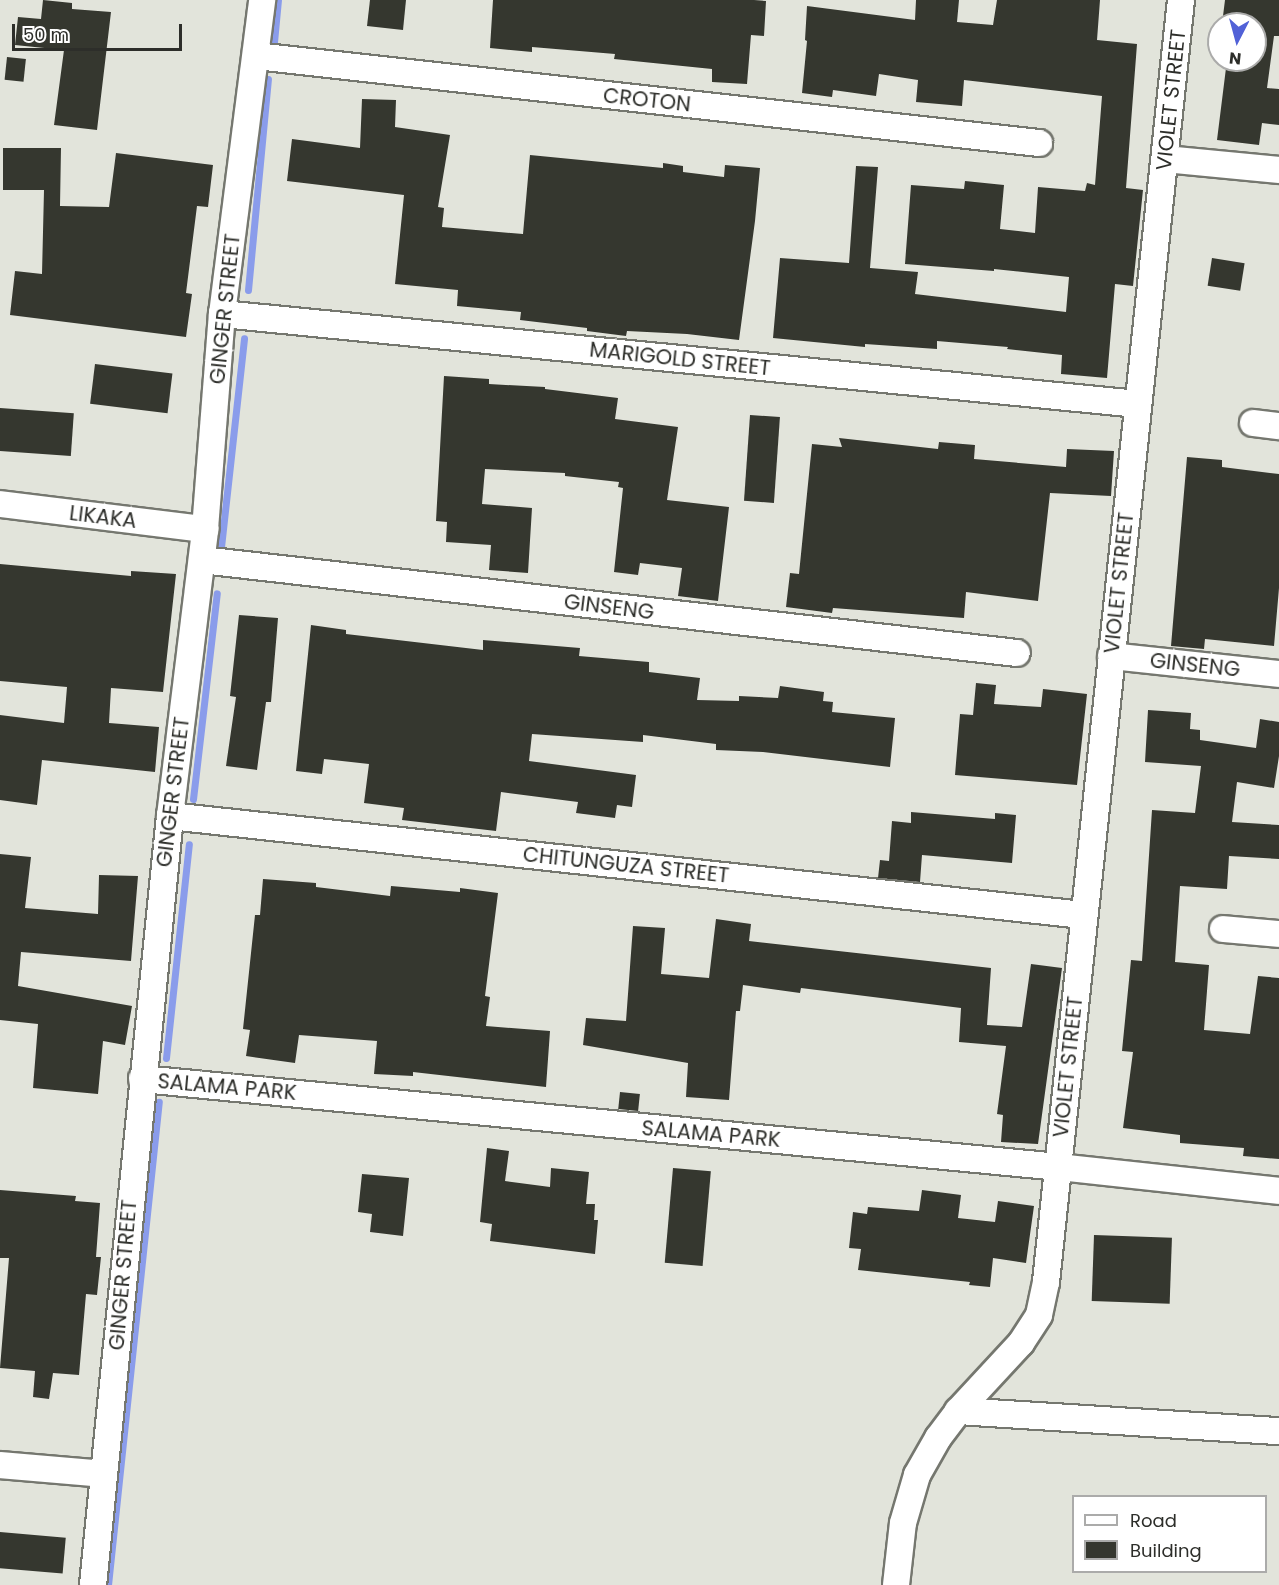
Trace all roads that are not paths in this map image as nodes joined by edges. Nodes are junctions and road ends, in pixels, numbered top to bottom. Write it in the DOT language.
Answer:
graph roads {
  1 [pos="262,0"];
  2 [pos="1181,0"];
  3 [pos="256,56"];
  4 [pos="1039,143"];
  5 [pos="1165,159"];
  6 [pos="1279,170"];
  7 [pos="222,314"];
  8 [pos="1138,404"];
  9 [pos="1253,423"];
  10 [pos="1279,426"];
  11 [pos="0,504"];
  12 [pos="205,529"];
  13 [pos="201,560"];
  14 [pos="1017,653"];
  15 [pos="1111,656"];
  16 [pos="1279,674"];
  17 [pos="170,816"];
  18 [pos="1083,915"];
  19 [pos="1223,929"];
  20 [pos="1279,934"];
  21 [pos="142,1079"];
  22 [pos="1059,1167"];
  23 [pos="1279,1191"];
  24 [pos="958,1411"];
  25 [pos="1279,1431"];
  26 [pos="0,1465"];
  27 [pos="104,1474"];
  28 [pos="93,1585"];
  29 [pos="896,1585"];
  1 -- 3 [label="street, GINGER STREET"];
  2 -- 5 [label="street, VIOLET STREET"];
  3 -- 4 [label="street, CROTON"];
  3 -- 7 [label="street, GINGER STREET"];
  5 -- 6 [label="street"];
  5 -- 8 [label="street, VIOLET STREET"];
  7 -- 8 [label="street, MARIGOLD STREET"];
  7 -- 12 [label="street, GINGER STREET"];
  8 -- 15 [label="street, VIOLET STREET"];
  9 -- 10 [label="street"];
  11 -- 12 [label="street, LIKAKA"];
  12 -- 13 [label="street, GINGER STREET"];
  13 -- 14 [label="street, GINSENG"];
  13 -- 17 [label="street, GINGER STREET"];
  15 -- 16 [label="street, GINSENG"];
  15 -- 18 [label="street, VIOLET STREET"];
  17 -- 18 [label="street, CHITUNGUZA STREET"];
  17 -- 21 [label="street, GINGER STREET"];
  18 -- 22 [label="street, VIOLET STREET"];
  19 -- 20 [label="street"];
  21 -- 22 [label="street, SALAMA PARK"];
  21 -- 27 [label="street, GINGER STREET"];
  22 -- 23 [label="street, SALAMA PARK"];
  22 -- 24 [label="street, VIOLET STREET"];
  24 -- 25 [label="street"];
  24 -- 29 [label="street, VIOLET STREET"];
  26 -- 27 [label="street"];
  27 -- 28 [label="street, GINGER STREET"];
}
